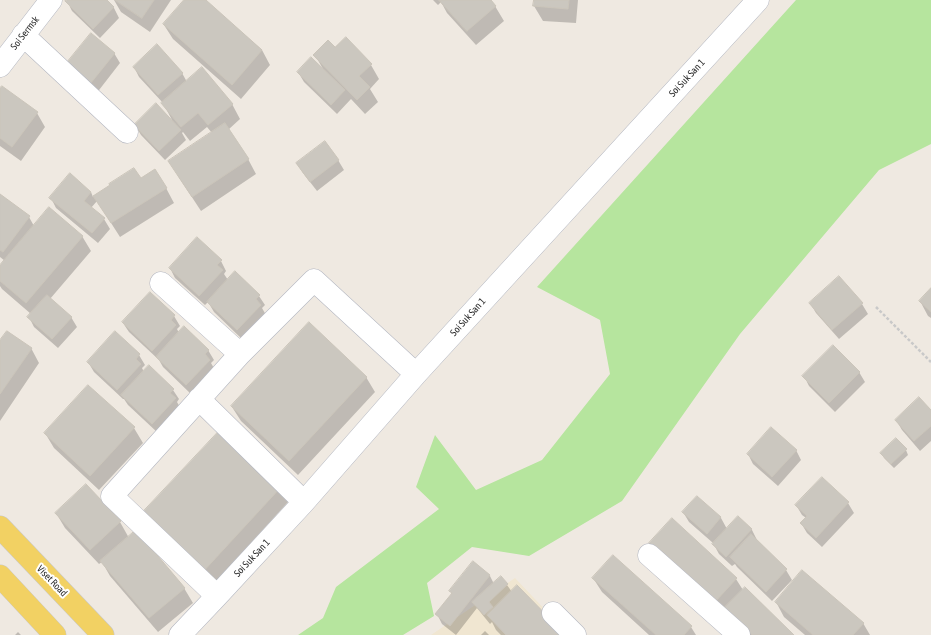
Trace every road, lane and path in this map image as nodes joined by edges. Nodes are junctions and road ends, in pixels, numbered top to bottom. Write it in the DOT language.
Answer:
graph roads {
  1 [pos="51,0"];
  2 [pos="758,0"];
  3 [pos="23,35"];
  4 [pos="0,66"];
  5 [pos="127,132"];
  6 [pos="161,283"];
  7 [pos="876,307"];
  8 [pos="240,354"];
  9 [pos="931,362"];
  10 [pos="416,374"];
  11 [pos="199,399"];
  12 [pos="304,502"];
  13 [pos="0,527"];
  14 [pos="649,555"];
  15 [pos="0,576"];
  16 [pos="217,596"];
  17 [pos="553,613"];
  18 [pos="55,635"];
  19 [pos="103,635"];
  20 [pos="180,635"];
  21 [pos="575,635"];
  22 [pos="739,635"];
  1 -- 3 [label="street, Soi Sermsk"];
  2 -- 10 [label="street, Soi Suk San 1"];
  3 -- 4 [label="street, Soi Sermsk"];
  3 -- 5 [label="street"];
  6 -- 8 [label="street"];
  7 -- 9 [label="path"];
  8 -- 10 [label="street"];
  8 -- 11 [label="street"];
  10 -- 12 [label="street, Soi Suk San 1"];
  11 -- 12 [label="street"];
  11 -- 16 [label="street"];
  12 -- 16 [label="street, Soi Suk San 1"];
  13 -- 19 [label="main road, Viset Road"];
  14 -- 22 [label="street"];
  15 -- 18 [label="main road"];
  16 -- 20 [label="street, Soi Suk San 1"];
  17 -- 21 [label="street"];
}
